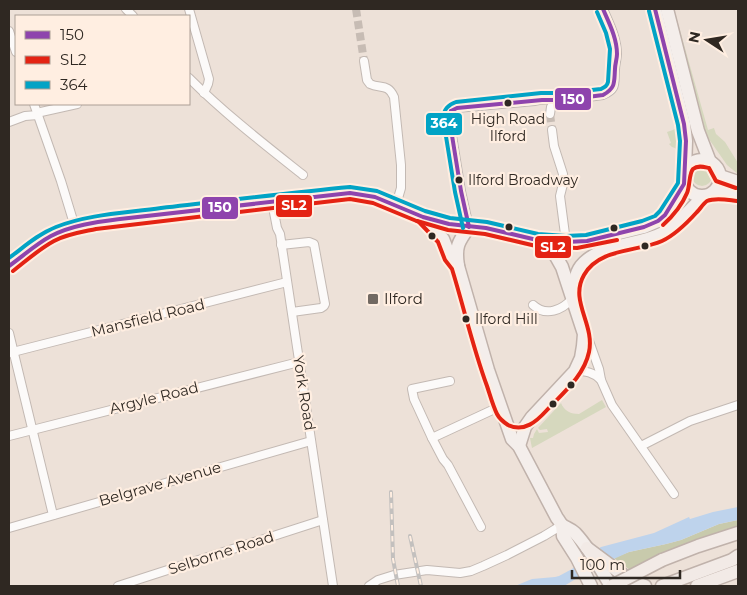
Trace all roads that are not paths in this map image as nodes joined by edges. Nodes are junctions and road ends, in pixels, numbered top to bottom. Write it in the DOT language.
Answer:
graph roads {
  1 [pos="189,9"];
  2 [pos="603,9"];
  3 [pos="655,9"];
  4 [pos="667,9"];
  5 [pos="9,31"];
  6 [pos="15,49"];
  7 [pos="364,61"];
  8 [pos="190,79"];
  9 [pos="204,93"];
  10 [pos="556,100"];
  11 [pos="34,105"];
  12 [pos="72,105"];
  13 [pos="550,114"];
  14 [pos="38,115"];
  15 [pos="9,122"];
  16 [pos="552,130"];
  17 [pos="710,162"];
  18 [pos="686,169"];
  19 [pos="303,175"];
  20 [pos="720,176"];
  21 [pos="738,182"];
  22 [pos="684,184"];
  23 [pos="708,195"];
  24 [pos="738,195"];
  25 [pos="272,202"];
  26 [pos="396,205"];
  27 [pos="423,217"];
  28 [pos="74,227"];
  29 [pos="469,227"];
  30 [pos="537,240"];
  31 [pos="566,242"];
  32 [pos="281,245"];
  33 [pos="9,266"];
  34 [pos="458,266"];
  35 [pos="287,282"];
  36 [pos="572,299"];
  37 [pos="534,305"];
  38 [pos="292,312"];
  39 [pos="9,333"];
  40 [pos="584,334"];
  41 [pos="11,353"];
  42 [pos="299,362"];
  43 [pos="571,375"];
  44 [pos="601,380"];
  45 [pos="450,381"];
  46 [pos="738,405"];
  47 [pos="502,409"];
  48 [pos="532,417"];
  49 [pos="32,430"];
  50 [pos="9,436"];
  51 [pos="432,438"];
  52 [pos="311,441"];
  53 [pos="519,446"];
  54 [pos="641,446"];
  55 [pos="674,494"];
  56 [pos="52,514"];
  57 [pos="323,520"];
  58 [pos="562,525"];
  59 [pos="481,527"];
  60 [pos="9,528"];
  61 [pos="738,533"];
  62 [pos="587,548"];
  63 [pos="738,556"];
  64 [pos="738,561"];
  65 [pos="738,571"];
  66 [pos="610,584"];
  67 [pos="118,586"];
  68 [pos="333,586"];
  69 [pos="369,586"];
  70 [pos="591,586"];
  71 [pos="645,586"];
  72 [pos="662,586"];
  73 [pos="668,586"];
  74 [pos="697,586"];
  1 -- 9 [label="street"];
  2 -- 10 [label="street"];
  3 -- 18 [label="main road"];
  4 -- 17 [label="main road"];
  5 -- 6 [label="street"];
  7 -- 26 [label="street"];
  8 -- 9 [label="street"];
  9 -- 19 [label="street"];
  10 -- 13 [label="street"];
  10 -- 29 [label="street"];
  11 -- 14 [label="street"];
  12 -- 14 [label="street"];
  14 -- 15 [label="street"];
  14 -- 28 [label="street"];
  16 -- 31 [label="street"];
  17 -- 18 [label="main road"];
  17 -- 20 [label="main road"];
  18 -- 22 [label="main road"];
  20 -- 21 [label="main road"];
  20 -- 23 [label="main road"];
  22 -- 23 [label="main road"];
  22 -- 31 [label="main road"];
  23 -- 24 [label="main road"];
  23 -- 36 [label="main road"];
  25 -- 26 [label="main road"];
  25 -- 28 [label="main road"];
  25 -- 32 [label="street, York Road"];
  26 -- 27 [label="main road"];
  27 -- 29 [label="main road"];
  27 -- 34 [label="main road"];
  28 -- 33 [label="main road"];
  29 -- 30 [label="main road"];
  29 -- 34 [label="main road"];
  30 -- 31 [label="main road"];
  30 -- 36 [label="main road"];
  32 -- 35 [label="street, York Road"];
  32 -- 38 [label="street"];
  34 -- 47 [label="main road"];
  35 -- 38 [label="street, York Road"];
  35 -- 41 [label="street, Mansfield Road"];
  36 -- 37 [label="street"];
  36 -- 40 [label="main road"];
  38 -- 42 [label="street, York Road"];
  39 -- 41 [label="street"];
  40 -- 43 [label="main road"];
  40 -- 44 [label="street"];
  41 -- 49 [label="street"];
  42 -- 49 [label="street, Argyle Road"];
  42 -- 52 [label="street, York Road"];
  43 -- 44 [label="street"];
  43 -- 48 [label="main road"];
  44 -- 54 [label="street"];
  45 -- 51 [label="street"];
  46 -- 54 [label="street"];
  47 -- 48 [label="main road"];
  47 -- 51 [label="street"];
  47 -- 53 [label="main road"];
  48 -- 53 [label="main road"];
  49 -- 50 [label="street, Argyle Road"];
  49 -- 56 [label="street"];
  51 -- 59 [label="street"];
  52 -- 56 [label="street, Belgrave Avenue"];
  52 -- 57 [label="street, York Road"];
  53 -- 58 [label="main road"];
  54 -- 55 [label="street"];
  56 -- 60 [label="street, Belgrave Avenue"];
  57 -- 67 [label="street, Selborne Road"];
  57 -- 68 [label="street, York Road"];
  58 -- 62 [label="main road"];
  58 -- 69 [label="street"];
  58 -- 70 [label="main road"];
  61 -- 66 [label="highway, bridge"];
  62 -- 66 [label="main road"];
  62 -- 71 [label="highway"];
  63 -- 72 [label="highway"];
  64 -- 73 [label="highway"];
  65 -- 74 [label="highway"];
}
